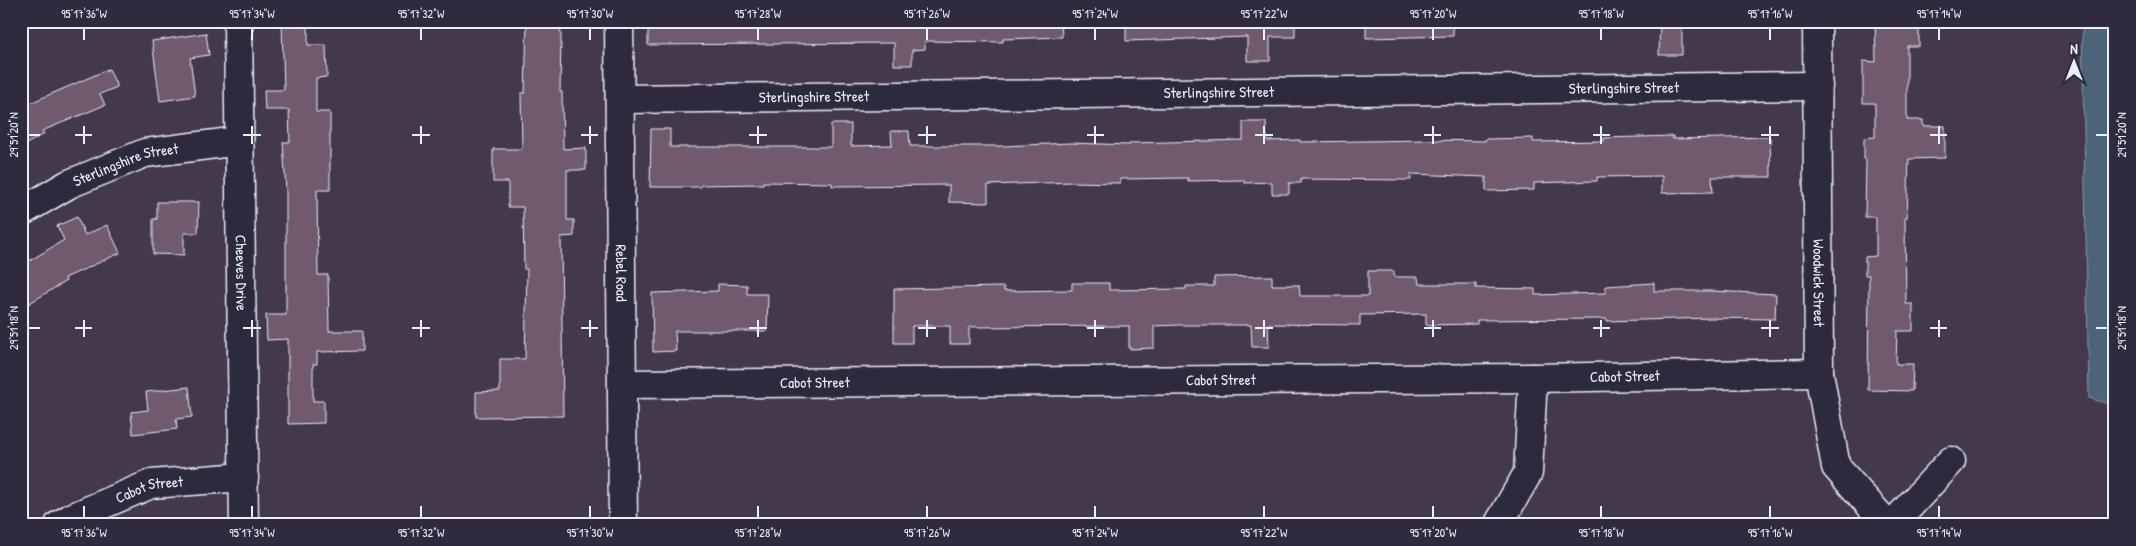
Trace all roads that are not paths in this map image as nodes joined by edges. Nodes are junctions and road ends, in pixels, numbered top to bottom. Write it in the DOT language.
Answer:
graph roads {
  1 [pos="238,21"];
  2 [pos="618,21"];
  3 [pos="1817,21"];
  4 [pos="1818,86"];
  5 [pos="620,99"];
  6 [pos="239,142"];
  7 [pos="21,212"];
  8 [pos="1819,373"];
  9 [pos="1534,378"];
  10 [pos="623,384"];
  11 [pos="1951,461"];
  12 [pos="244,478"];
  13 [pos="59,525"];
  14 [pos="244,525"];
  15 [pos="623,525"];
  16 [pos="1498,525"];
  17 [pos="1888,525"];
  18 [pos="1892,525"];
  1 -- 6 [label="street, Cheeves Drive"];
  2 -- 5 [label="street, Rebel Road"];
  3 -- 4 [label="street, Woodwick Street"];
  4 -- 5 [label="street, Sterlingshire Street"];
  4 -- 8 [label="street, Woodwick Street"];
  5 -- 10 [label="street, Rebel Road"];
  6 -- 7 [label="street, Sterlingshire Street"];
  6 -- 12 [label="street, Cheeves Drive"];
  8 -- 9 [label="street, Cabot Street"];
  8 -- 17 [label="street, Woodwick Street"];
  9 -- 10 [label="street, Cabot Street"];
  9 -- 16 [label="street"];
  10 -- 15 [label="street, Rebel Road"];
  11 -- 18 [label="street"];
  12 -- 13 [label="street, Cabot Street"];
  12 -- 14 [label="street, Cheeves Drive"];
}
